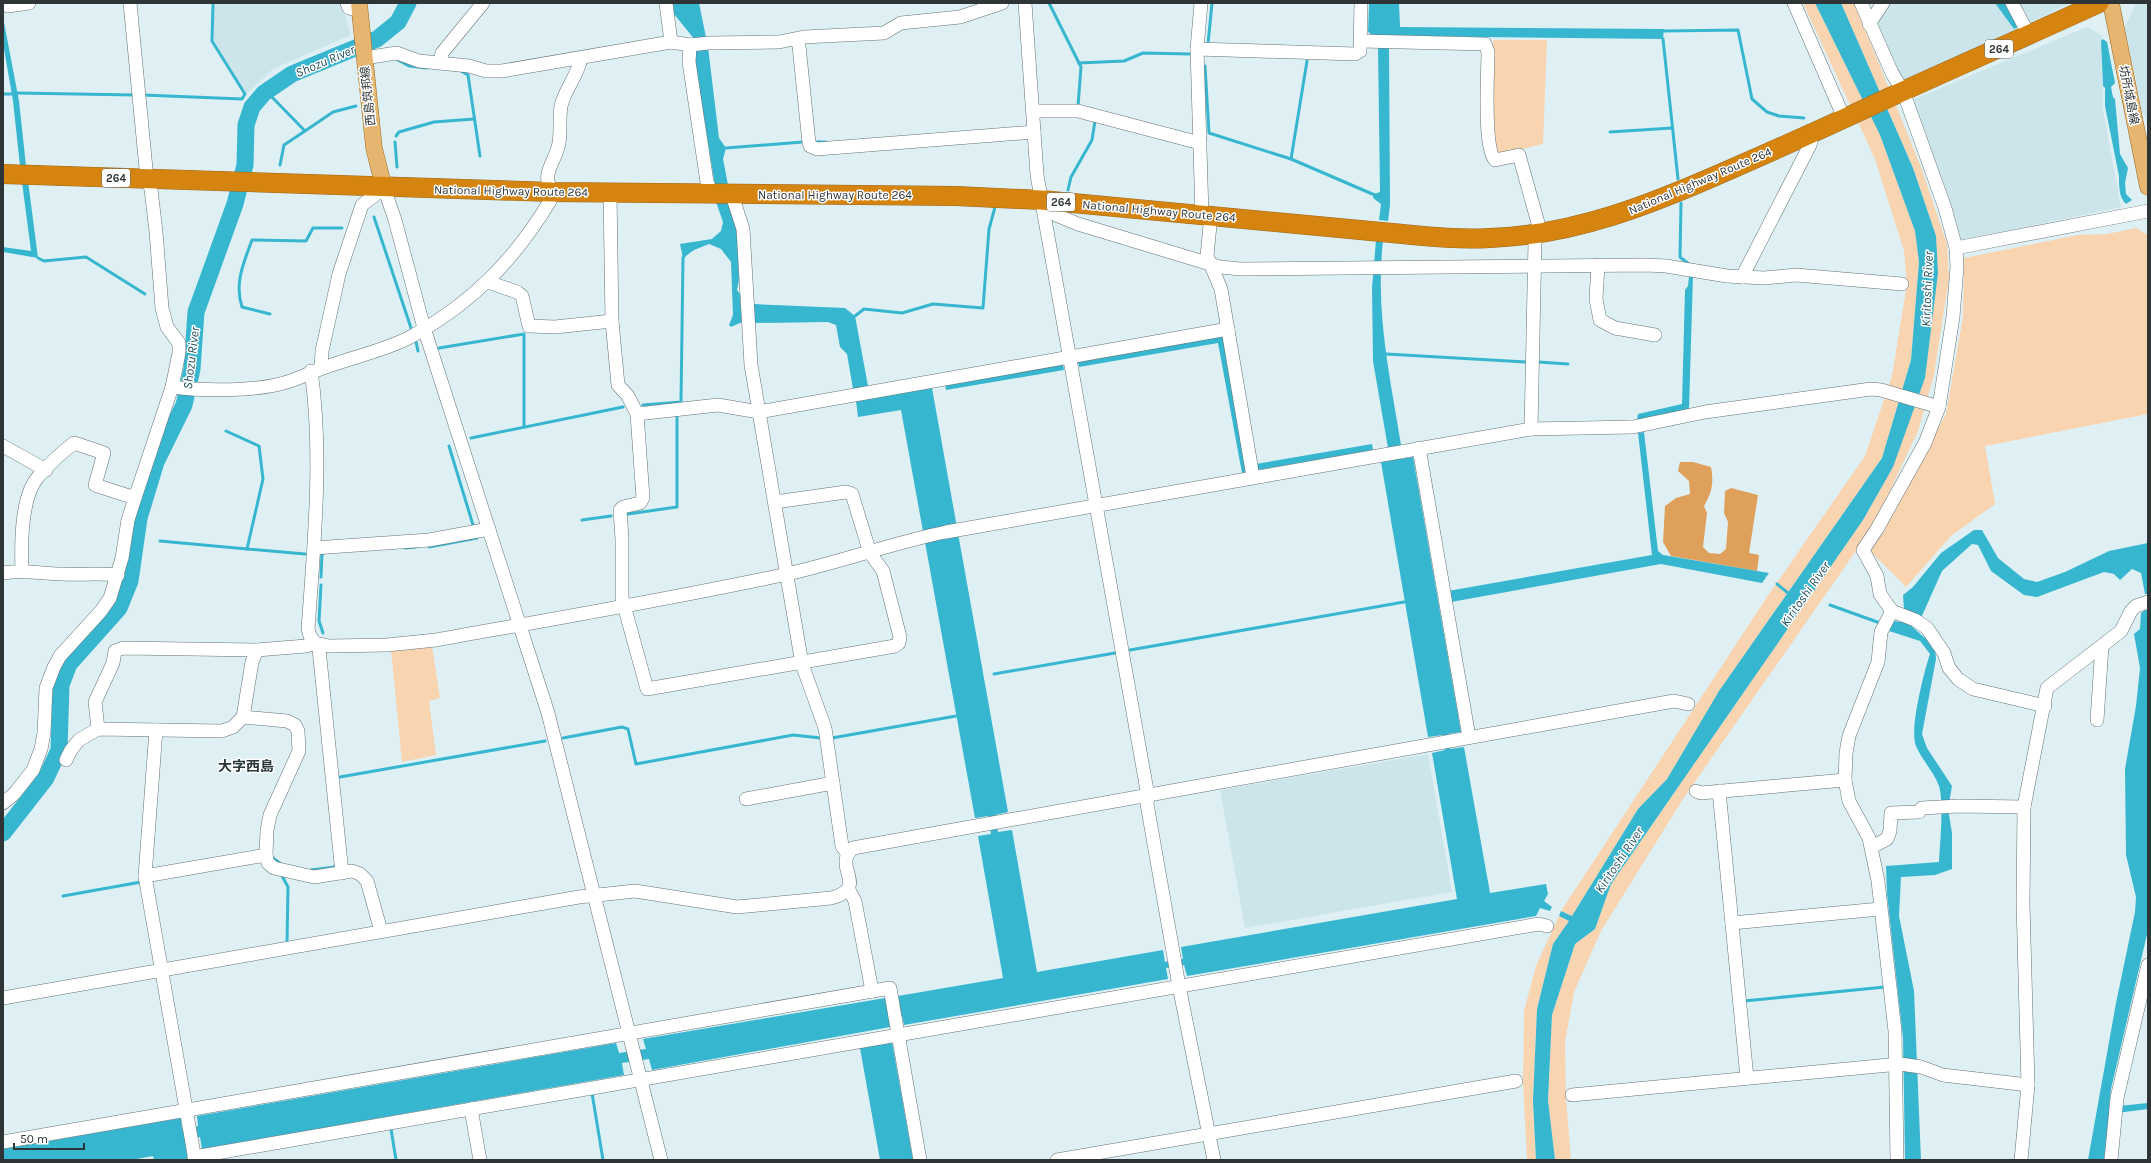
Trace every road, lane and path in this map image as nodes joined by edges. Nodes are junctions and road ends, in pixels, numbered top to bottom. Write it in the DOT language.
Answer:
graph roads {
  1 [pos="7,3"];
  2 [pos="29,3"];
  3 [pos="130,3"];
  4 [pos="483,3"];
  5 [pos="666,3"];
  6 [pos="1002,3"];
  7 [pos="1025,3"];
  8 [pos="1201,3"];
  9 [pos="1362,3"];
  10 [pos="1794,3"];
  11 [pos="1861,3"];
  12 [pos="1883,3"];
  13 [pos="2012,3"];
  14 [pos="2099,3"];
  15 [pos="2111,3"];
  16 [pos="355,6"];
  17 [pos="1869,24"];
  18 [pos="2029,35"];
  19 [pos="796,40"];
  20 [pos="1361,41"];
  21 [pos="670,42"];
  22 [pos="692,45"];
  23 [pos="1196,49"];
  24 [pos="364,58"];
  25 [pos="581,58"];
  26 [pos="440,62"];
  27 [pos="1901,92"];
  28 [pos="1032,111"];
  29 [pos="1844,118"];
  30 [pos="1034,132"];
  31 [pos="1813,134"];
  32 [pos="1200,143"];
  33 [pos="3,174"];
  34 [pos="147,179"];
  35 [pos="2148,187"];
  36 [pos="384,188"];
  37 [pos="552,192"];
  38 [pos="610,193"];
  39 [pos="713,194"];
  40 [pos="732,195"];
  41 [pos="1041,200"];
  42 [pos="2148,211"];
  43 [pos="1206,215"];
  44 [pos="1538,233"];
  45 [pos="1956,248"];
  46 [pos="1211,264"];
  47 [pos="1598,265"];
  48 [pos="1535,266"];
  49 [pos="1742,277"];
  50 [pos="488,282"];
  51 [pos="1902,284"];
  52 [pos="612,321"];
  53 [pos="424,328"];
  54 [pos="1228,329"];
  55 [pos="1656,334"];
  56 [pos="1070,356"];
  57 [pos="316,370"];
  58 [pos="175,388"];
  59 [pos="1937,406"];
  60 [pos="759,412"];
  61 [pos="637,414"];
  62 [pos="1531,429"];
  63 [pos="3,446"];
  64 [pos="1419,448"];
  65 [pos="46,470"];
  66 [pos="1253,477"];
  67 [pos="135,498"];
  68 [pos="775,502"];
  69 [pos="1097,505"];
  70 [pos="489,529"];
  71 [pos="314,548"];
  72 [pos="870,553"];
  73 [pos="22,570"];
  74 [pos="3,573"];
  75 [pos="788,574"];
  76 [pos="118,575"];
  77 [pos="2148,602"];
  78 [pos="623,606"];
  79 [pos="1892,612"];
  80 [pos="520,625"];
  81 [pos="315,643"];
  82 [pos="2102,646"];
  83 [pos="257,650"];
  84 [pos="802,664"];
  85 [pos="1688,704"];
  86 [pos="2045,706"];
  87 [pos="243,716"];
  88 [pos="2097,720"];
  89 [pos="98,729"];
  90 [pos="156,730"];
  91 [pos="1469,737"];
  92 [pos="66,760"];
  93 [pos="1845,780"];
  94 [pos="833,783"];
  95 [pos="1696,791"];
  96 [pos="1720,791"];
  97 [pos="1148,796"];
  98 [pos="746,799"];
  99 [pos="3,803"];
  100 [pos="2024,807"];
  101 [pos="1872,847"];
  102 [pos="847,853"];
  103 [pos="266,855"];
  104 [pos="342,873"];
  105 [pos="145,876"];
  106 [pos="849,890"];
  107 [pos="594,896"];
  108 [pos="1880,909"];
  109 [pos="1732,923"];
  110 [pos="1547,926"];
  111 [pos="381,932"];
  112 [pos="2148,965"];
  113 [pos="162,970"];
  114 [pos="1179,986"];
  115 [pos="872,991"];
  116 [pos="3,998"];
  117 [pos="629,1034"];
  118 [pos="898,1036"];
  119 [pos="1898,1064"];
  120 [pos="1747,1078"];
  121 [pos="641,1080"];
  122 [pos="1516,1081"];
  123 [pos="2028,1085"];
  124 [pos="1572,1095"];
  125 [pos="186,1109"];
  126 [pos="471,1109"];
  127 [pos="1209,1133"];
  128 [pos="3,1142"];
  129 [pos="195,1158"];
  130 [pos="480,1160"];
  131 [pos="661,1160"];
  132 [pos="920,1160"];
  133 [pos="1057,1160"];
  134 [pos="1214,1160"];
  135 [pos="1898,1160"];
  136 [pos="2021,1160"];
  137 [pos="2111,1160"];
  1 -- 2 [label="street"];
  3 -- 34 [label="street"];
  4 -- 26 [label="street"];
  5 -- 21 [label="street"];
  6 -- 19 [label="street"];
  7 -- 28 [label="street"];
  8 -- 23 [label="street"];
  9 -- 20 [label="street"];
  10 -- 29 [label="street"];
  11 -- 17 [label="street"];
  12 -- 17 [label="street"];
  13 -- 18 [label="street"];
  14 -- 18 [label="highway, National Highway Route 264 / 264"];
  15 -- 35 [label="main road, 坊所城島線"];
  16 -- 24 [label="main road, 西島筑邦線"];
  17 -- 27 [label="street"];
  18 -- 27 [label="highway, National Highway Route 264 / 264"];
  19 -- 22 [label="street"];
  19 -- 30 [label="street"];
  20 -- 23 [label="street"];
  20 -- 44 [label="street"];
  21 -- 22 [label="street"];
  21 -- 25 [label="street"];
  22 -- 39 [label="street"];
  23 -- 32 [label="street"];
  24 -- 26 [label="street"];
  24 -- 36 [label="main road, 西島筑邦線"];
  25 -- 26 [label="street"];
  25 -- 37 [label="street"];
  27 -- 29 [label="highway, National Highway Route 264 / 264"];
  27 -- 45 [label="street"];
  28 -- 30 [label="street"];
  28 -- 32 [label="street"];
  29 -- 31 [label="highway, National Highway Route 264 / 264"];
  30 -- 41 [label="street"];
  31 -- 44 [label="highway, National Highway Route 264 / 264"];
  31 -- 49 [label="street"];
  32 -- 43 [label="street"];
  33 -- 34 [label="highway, National Highway Route 264 / 264"];
  34 -- 36 [label="highway, National Highway Route 264 / 264"];
  34 -- 58 [label="street"];
  36 -- 37 [label="highway, National Highway Route 264 / 264"];
  36 -- 53 [label="street"];
  36 -- 57 [label="street"];
  37 -- 38 [label="highway, National Highway Route 264 / 264"];
  37 -- 50 [label="street"];
  38 -- 39 [label="highway, National Highway Route 264 / 264"];
  38 -- 52 [label="street"];
  39 -- 40 [label="highway, National Highway Route 264 / 264"];
  40 -- 41 [label="highway, National Highway Route 264 / 264"];
  40 -- 60 [label="street"];
  41 -- 43 [label="highway, National Highway Route 264 / 264"];
  41 -- 46 [label="street"];
  41 -- 56 [label="street"];
  42 -- 45 [label="street"];
  43 -- 44 [label="highway, National Highway Route 264 / 264"];
  43 -- 46 [label="street"];
  44 -- 48 [label="street"];
  45 -- 59 [label="street"];
  46 -- 48 [label="street"];
  46 -- 54 [label="street"];
  47 -- 48 [label="street"];
  47 -- 49 [label="street"];
  47 -- 55 [label="street"];
  48 -- 62 [label="street"];
  49 -- 51 [label="street"];
  50 -- 52 [label="street"];
  50 -- 53 [label="street"];
  52 -- 61 [label="street"];
  53 -- 57 [label="street"];
  53 -- 70 [label="street"];
  54 -- 56 [label="street"];
  54 -- 66 [label="street"];
  56 -- 60 [label="street"];
  56 -- 69 [label="street"];
  57 -- 58 [label="street"];
  57 -- 71 [label="street"];
  58 -- 67 [label="street"];
  59 -- 62 [label="street"];
  59 -- 79 [label="street"];
  60 -- 61 [label="street"];
  60 -- 68 [label="street"];
  61 -- 78 [label="street"];
  62 -- 64 [label="street"];
  63 -- 65 [label="street"];
  64 -- 66 [label="street"];
  64 -- 91 [label="street"];
  65 -- 67 [label="street"];
  65 -- 73 [label="street"];
  66 -- 69 [label="street"];
  67 -- 76 [label="street"];
  68 -- 72 [label="street"];
  68 -- 75 [label="street"];
  69 -- 72 [label="street"];
  69 -- 97 [label="street"];
  70 -- 71 [label="street"];
  70 -- 80 [label="street"];
  71 -- 81 [label="street"];
  72 -- 75 [label="street"];
  72 -- 84 [label="street"];
  73 -- 74 [label="street"];
  73 -- 76 [label="street"];
  75 -- 78 [label="street"];
  75 -- 84 [label="street"];
  76 -- 99 [label="street"];
  77 -- 82 [label="street"];
  78 -- 80 [label="street"];
  78 -- 84 [label="street"];
  79 -- 86 [label="street"];
  79 -- 93 [label="street"];
  80 -- 81 [label="street"];
  80 -- 107 [label="street"];
  81 -- 83 [label="street"];
  81 -- 104 [label="street"];
  82 -- 86 [label="street"];
  82 -- 88 [label="street"];
  83 -- 87 [label="street"];
  83 -- 89 [label="street"];
  84 -- 94 [label="street"];
  85 -- 91 [label="street"];
  86 -- 100 [label="street"];
  87 -- 90 [label="street"];
  87 -- 103 [label="street"];
  89 -- 90 [label="street"];
  89 -- 92 [label="street"];
  90 -- 105 [label="street"];
  91 -- 97 [label="street"];
  93 -- 96 [label="street"];
  93 -- 101 [label="street"];
  94 -- 98 [label="street"];
  94 -- 102 [label="street"];
  95 -- 96 [label="street"];
  96 -- 109 [label="street"];
  97 -- 102 [label="street"];
  97 -- 114 [label="street"];
  100 -- 101 [label="street"];
  100 -- 123 [label="street"];
  101 -- 108 [label="street"];
  102 -- 106 [label="street"];
  103 -- 104 [label="street"];
  103 -- 105 [label="street"];
  104 -- 111 [label="street"];
  105 -- 113 [label="street"];
  106 -- 107 [label="street"];
  106 -- 115 [label="street"];
  107 -- 111 [label="street"];
  107 -- 117 [label="street"];
  108 -- 109 [label="street"];
  108 -- 119 [label="street"];
  109 -- 120 [label="street"];
  110 -- 114 [label="street"];
  111 -- 113 [label="street"];
  112 -- 137 [label="street"];
  113 -- 116 [label="street"];
  113 -- 125 [label="street"];
  114 -- 118 [label="street"];
  114 -- 127 [label="street"];
  115 -- 117 [label="street"];
  115 -- 118 [label="street"];
  117 -- 121 [label="street"];
  117 -- 125 [label="street"];
  118 -- 121 [label="street"];
  118 -- 132 [label="street"];
  119 -- 120 [label="street"];
  119 -- 123 [label="street"];
  119 -- 135 [label="street"];
  120 -- 124 [label="street"];
  121 -- 126 [label="street"];
  121 -- 131 [label="street"];
  122 -- 127 [label="street"];
  123 -- 136 [label="street"];
  125 -- 128 [label="street"];
  125 -- 129 [label="street"];
  126 -- 129 [label="street"];
  126 -- 130 [label="street"];
  127 -- 133 [label="street"];
  127 -- 134 [label="street"];
}
